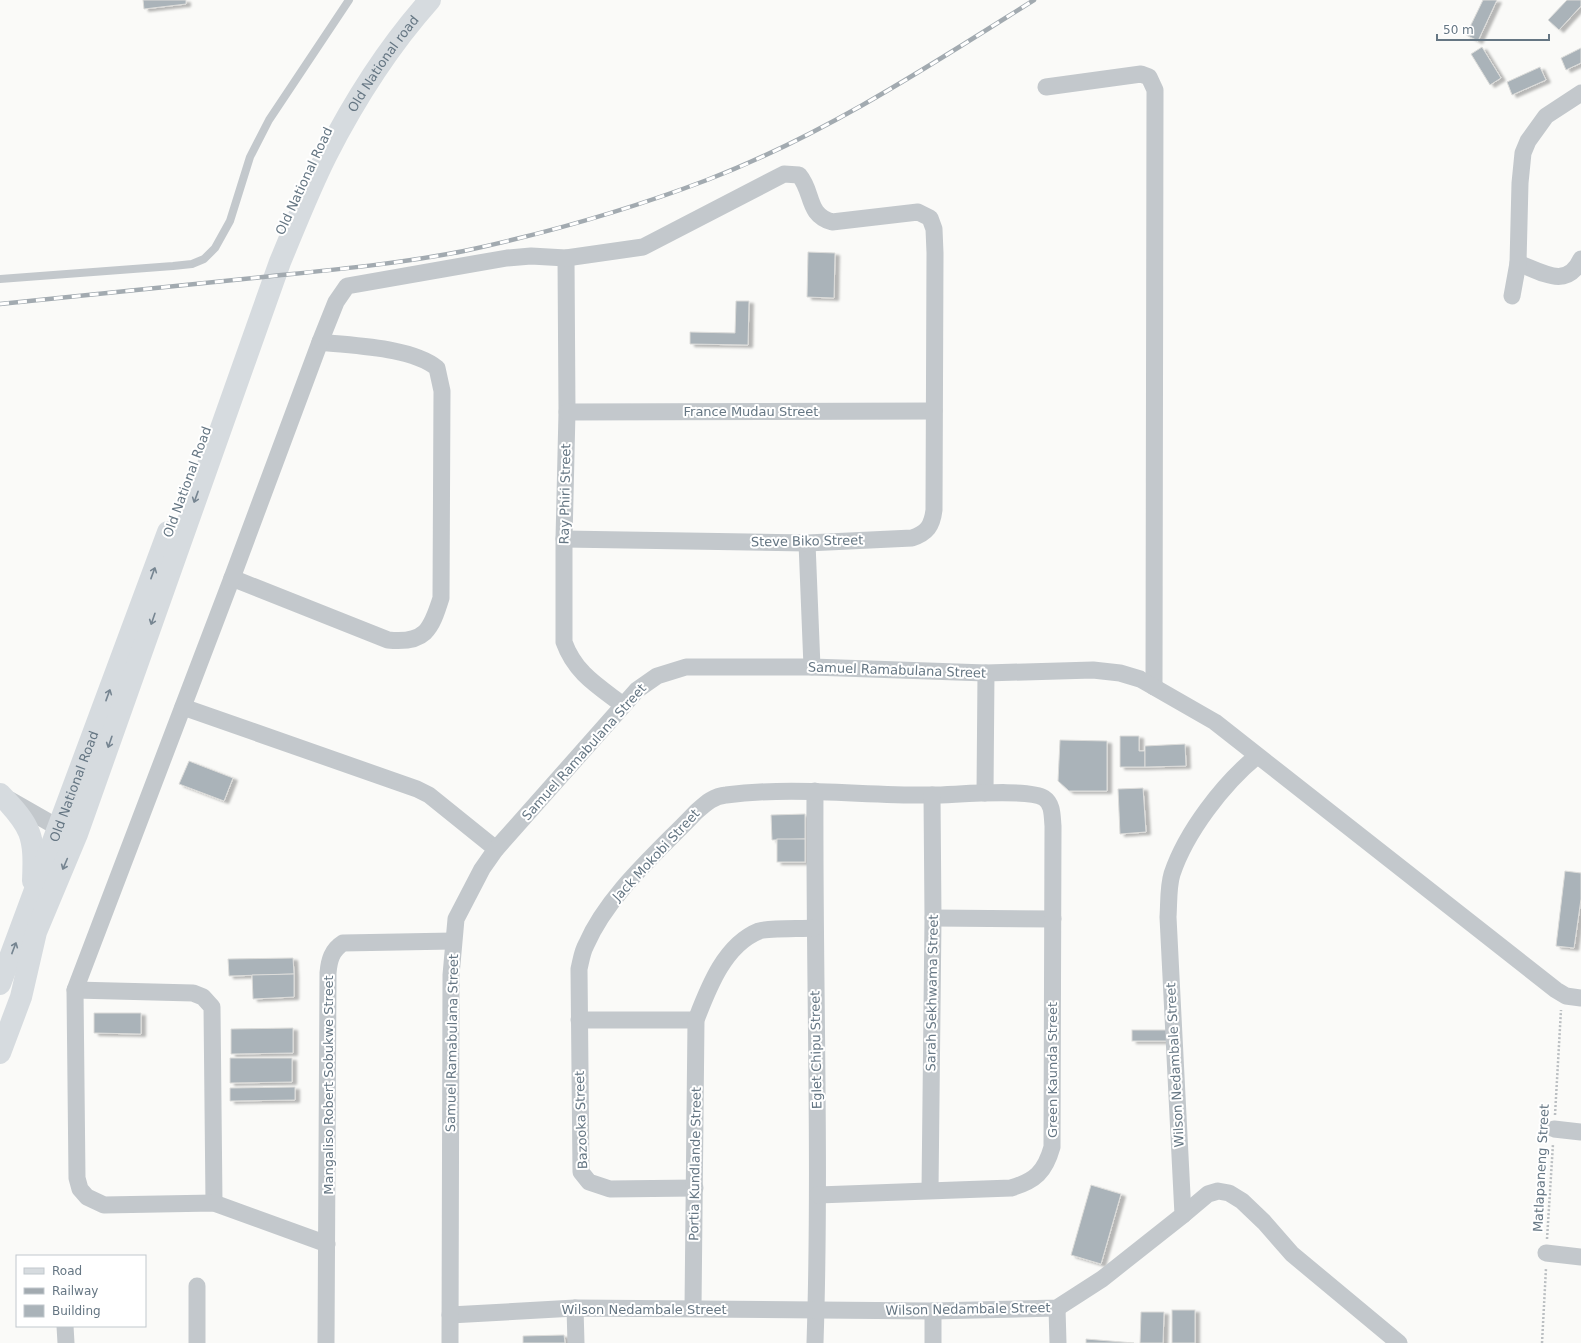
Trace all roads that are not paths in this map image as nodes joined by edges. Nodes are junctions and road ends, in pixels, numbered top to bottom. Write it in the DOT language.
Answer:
graph roads {
  1 [pos="350,0"];
  2 [pos="413,0"];
  3 [pos="430,0"];
  4 [pos="1046,87"];
  5 [pos="1581,93"];
  6 [pos="566,258"];
  7 [pos="1581,259"];
  8 [pos="274,260"];
  9 [pos="1518,263"];
  10 [pos="0,279"];
  11 [pos="1512,296"];
  12 [pos="320,342"];
  13 [pos="934,411"];
  14 [pos="567,412"];
  15 [pos="564,539"];
  16 [pos="807,543"];
  17 [pos="232,578"];
  18 [pos="812,667"];
  19 [pos="986,673"];
  20 [pos="1154,687"];
  21 [pos="623,705"];
  22 [pos="183,707"];
  23 [pos="1257,756"];
  24 [pos="815,791"];
  25 [pos="986,793"];
  26 [pos="0,794"];
  27 [pos="932,795"];
  28 [pos="68,831"];
  29 [pos="496,849"];
  30 [pos="30,906"];
  31 [pos="933,918"];
  32 [pos="1054,919"];
  33 [pos="814,928"];
  34 [pos="454,941"];
  35 [pos="0,984"];
  36 [pos="75,990"];
  37 [pos="1572,997"];
  38 [pos="579,1020"];
  39 [pos="696,1020"];
  40 [pos="0,1054"];
  41 [pos="1554,1129"];
  42 [pos="1581,1132"];
  43 [pos="695,1188"];
  44 [pos="930,1190"];
  45 [pos="818,1195"];
  46 [pos="214,1203"];
  47 [pos="1183,1215"];
  48 [pos="327,1244"];
  49 [pos="1546,1253"];
  50 [pos="1581,1257"];
  51 [pos="197,1286"];
  52 [pos="575,1308"];
  53 [pos="693,1308"];
  54 [pos="1057,1308"];
  55 [pos="816,1309"];
  56 [pos="932,1311"];
  57 [pos="450,1315"];
  58 [pos="65,1327"];
  59 [pos="66,1343"];
  60 [pos="198,1343"];
  61 [pos="326,1343"];
  62 [pos="450,1343"];
  63 [pos="576,1343"];
  64 [pos="815,1343"];
  65 [pos="933,1343"];
  66 [pos="1058,1343"];
  67 [pos="1399,1343"];
  1 -- 10 [label="lane"];
  2 -- 8 [label="main road, Old National Road"];
  3 -- 8 [label="main road, Old National road"];
  4 -- 20 [label="street"];
  5 -- 9 [label="street"];
  6 -- 12 [label="street"];
  6 -- 13 [label="street, Steve Biko Street"];
  6 -- 14 [label="street, Ray Phiri Street"];
  7 -- 9 [label="street"];
  8 -- 28 [label="main road, Old National Road"];
  9 -- 11 [label="street"];
  12 -- 17 [label="street"];
  12 -- 17 [label="street"];
  13 -- 14 [label="street, France Mudau Street"];
  13 -- 16 [label="street, Steve Biko Street"];
  14 -- 15 [label="street, Ray Phiri Street"];
  15 -- 16 [label="street, Steve Biko Street"];
  15 -- 21 [label="street, Ray Phiri Street"];
  16 -- 18 [label="street"];
  17 -- 22 [label="street"];
  18 -- 19 [label="street, Samuel Ramabulana Street"];
  18 -- 21 [label="street, Samuel Ramabulana Street"];
  19 -- 20 [label="street, Samuel Ramabulana Street"];
  19 -- 25 [label="street"];
  20 -- 23 [label="street, Samuel Ramabulana Street"];
  21 -- 29 [label="street, Samuel Ramabulana Street"];
  22 -- 29 [label="street"];
  22 -- 36 [label="street"];
  23 -- 37 [label="street, Samuel Ramabulana Street"];
  23 -- 47 [label="street, Wilson Nedambale Street"];
  24 -- 27 [label="street, Jack Mokobi Street"];
  24 -- 33 [label="street, Eglet Chipu Street"];
  24 -- 38 [label="street, Jack Mokobi Street"];
  25 -- 27 [label="street, Jack Mokobi Street"];
  25 -- 32 [label="street, Green Kaunda Street"];
  26 -- 28 [label="street"];
  26 -- 30 [label="main road"];
  27 -- 31 [label="street, Sarah Sekhwama Street"];
  28 -- 30 [label="main road, Old National Road"];
  28 -- 40 [label="main road, Old National Road, one-way"];
  29 -- 34 [label="street, Samuel Ramabulana Street"];
  35 -- 30 [label="main road, Old National Road, one-way"];
  31 -- 32 [label="street"];
  31 -- 44 [label="street, Sarah Sekhwama Street"];
  32 -- 44 [label="street, Green Kaunda Street"];
  33 -- 39 [label="street"];
  33 -- 45 [label="street, Eglet Chipu Street"];
  34 -- 48 [label="street, Mangaliso Robert Sobukwe Street"];
  34 -- 57 [label="street, Samuel Ramabulana Street"];
  36 -- 46 [label="street"];
  36 -- 46 [label="street"];
  38 -- 39 [label="street"];
  38 -- 43 [label="street, Bazooka Street"];
  39 -- 43 [label="street, Portia Kundlande Street"];
  41 -- 42 [label="street"];
  43 -- 53 [label="street, Portia Kundlande Street"];
  44 -- 45 [label="street, Green Kaunda Street"];
  45 -- 55 [label="street, Eglet Chipu Street"];
  46 -- 48 [label="street"];
  47 -- 54 [label="street, Wilson Nedambale Street"];
  47 -- 67 [label="street"];
  48 -- 61 [label="street, Mangaliso Robert Sobukwe Street"];
  49 -- 50 [label="street"];
  51 -- 60 [label="street"];
  52 -- 53 [label="street, Wilson Nedambale Street"];
  52 -- 57 [label="street, Wilson Nedambale Street"];
  52 -- 63 [label="street"];
  53 -- 55 [label="street, Wilson Nedambale Street"];
  54 -- 56 [label="street, Wilson Nedambale Street"];
  54 -- 66 [label="street"];
  55 -- 56 [label="street, Wilson Nedambale Street"];
  55 -- 64 [label="street, Eglet Chipu Street"];
  56 -- 65 [label="street"];
  57 -- 62 [label="street, Samuel Ramabulana Street"];
  58 -- 59 [label="street"];
}
